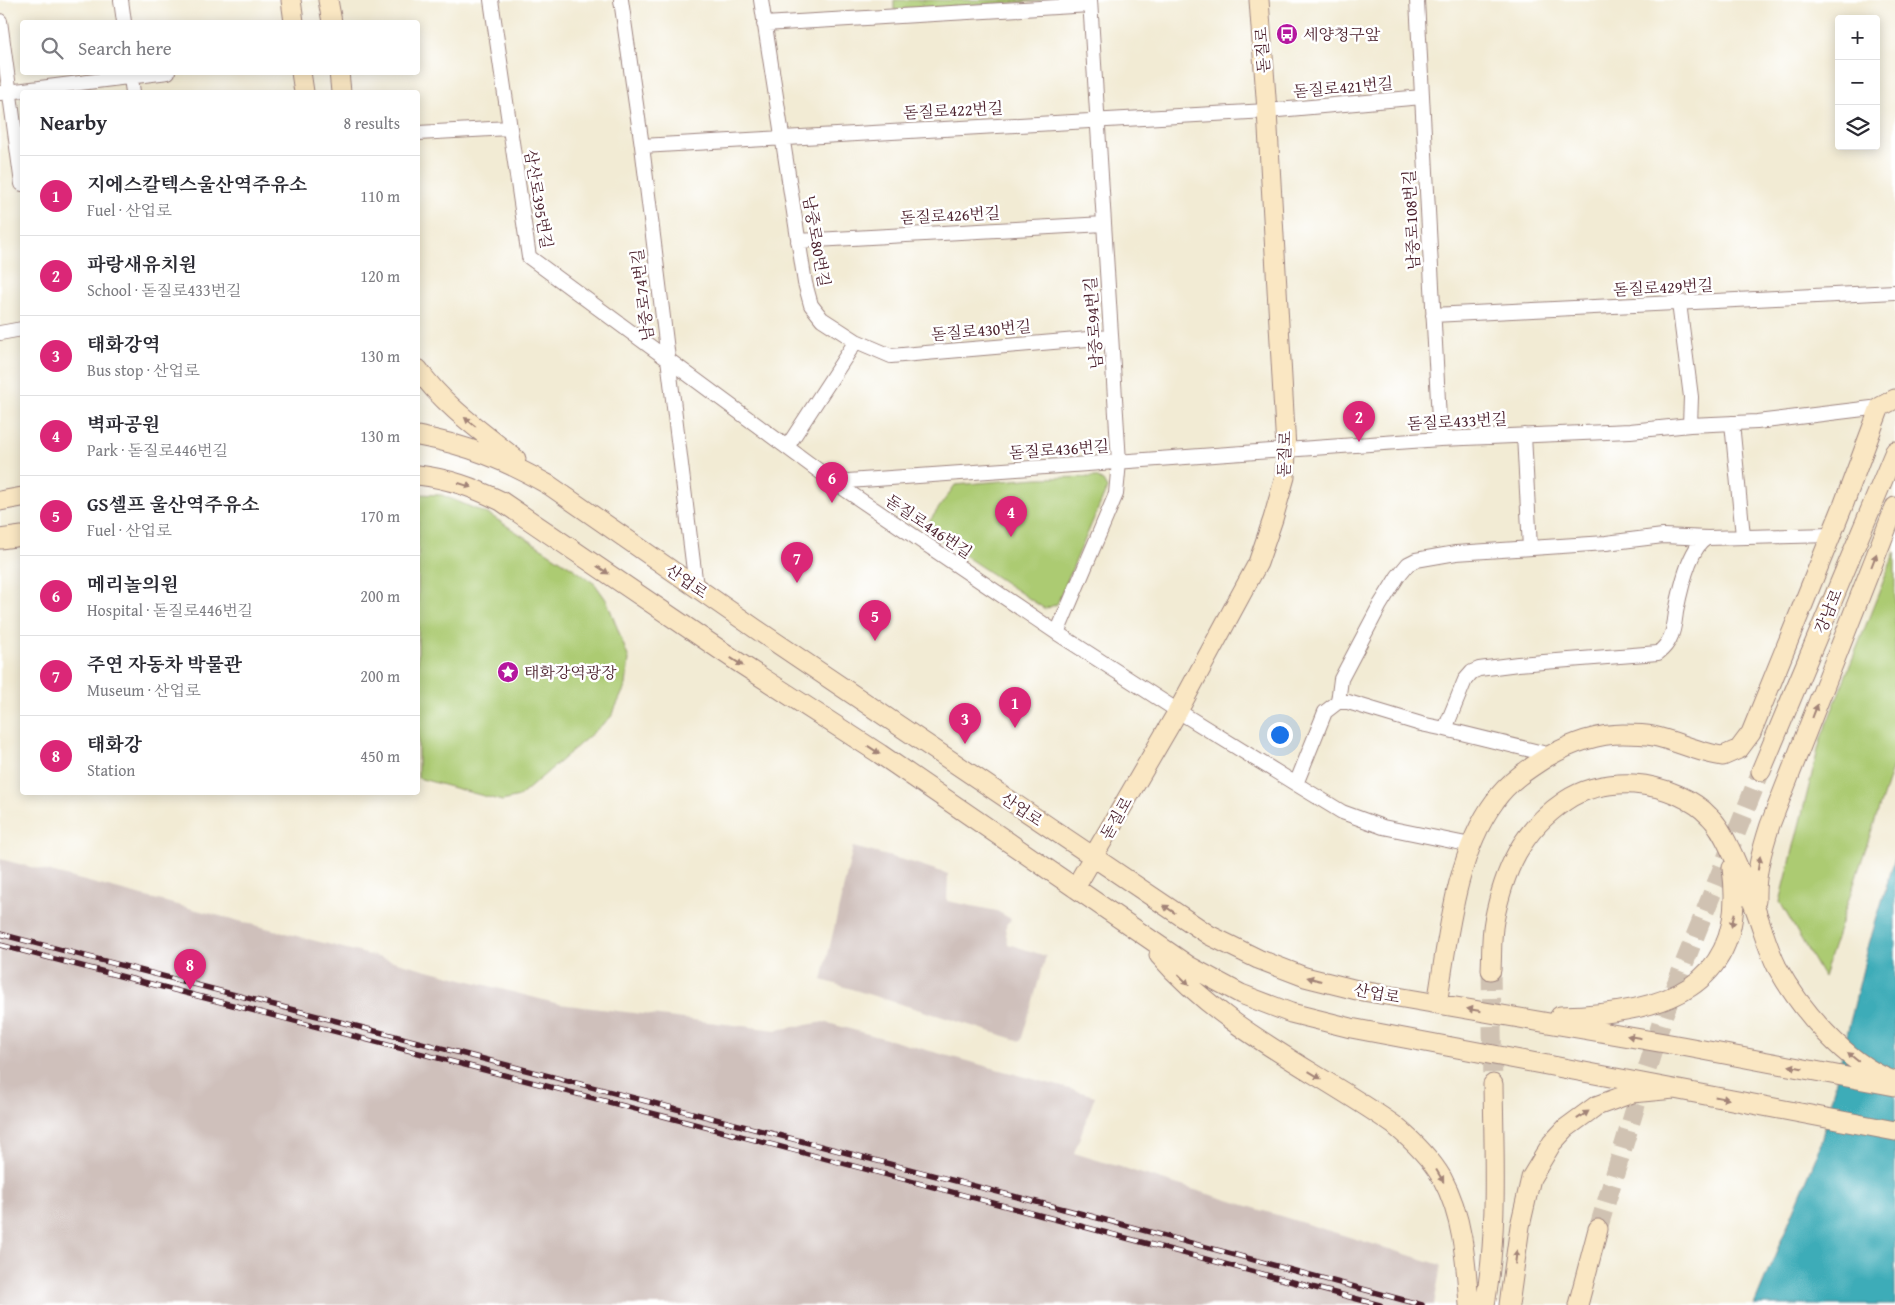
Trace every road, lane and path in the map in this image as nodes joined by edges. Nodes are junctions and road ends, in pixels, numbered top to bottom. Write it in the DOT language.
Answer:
graph roads {
  1 [pos="121,0"];
  2 [pos="291,0"];
  3 [pos="328,0"];
  4 [pos="491,0"];
  5 [pos="621,0"];
  6 [pos="761,0"];
  7 [pos="1259,0"];
  8 [pos="1417,0"];
  9 [pos="1090,3"];
  10 [pos="124,20"];
  11 [pos="294,20"];
  12 [pos="332,20"];
  13 [pos="0,21"];
  14 [pos="764,24"];
  15 [pos="131,75"];
  16 [pos="301,75"];
  17 [pos="339,75"];
  18 [pos="133,90"];
  19 [pos="304,90"];
  20 [pos="342,90"];
  21 [pos="5,92"];
  22 [pos="1422,97"];
  23 [pos="1267,111"];
  24 [pos="1098,119"];
  25 [pos="509,128"];
  26 [pos="420,133"];
  27 [pos="782,137"];
  28 [pos="642,146"];
  29 [pos="20,173"];
  30 [pos="1104,224"];
  31 [pos="798,241"];
  32 [pos="1895,292"];
  33 [pos="1679,303"];
  34 [pos="1433,315"];
  35 [pos="20,329"];
  36 [pos="0,333"];
  37 [pos="1111,337"];
  38 [pos="856,341"];
  39 [pos="667,360"];
  40 [pos="420,372"];
  41 [pos="1887,403"];
  42 [pos="1732,423"];
  43 [pos="1690,425"];
  44 [pos="1524,435"];
  45 [pos="420,436"];
  46 [pos="1440,439"];
  47 [pos="787,447"];
  48 [pos="1286,449"];
  49 [pos="1895,451"];
  50 [pos="1119,462"];
  51 [pos="420,475"];
  52 [pos="834,482"];
  53 [pos="549,485"];
  54 [pos="20,498"];
  55 [pos="0,501"];
  56 [pos="1895,507"];
  57 [pos="1831,535"];
  58 [pos="20,536"];
  59 [pos="1742,536"];
  60 [pos="1708,538"];
  61 [pos="0,539"];
  62 [pos="1530,548"];
  63 [pos="696,587"];
  64 [pos="1057,633"];
  65 [pos="1338,702"];
  66 [pos="1178,711"];
  67 [pos="1445,729"];
  68 [pos="1551,755"];
  69 [pos="1761,771"];
  70 [pos="1296,784"];
  71 [pos="1724,837"];
  72 [pos="1471,845"];
  73 [pos="1093,857"];
  74 [pos="1076,888"];
  75 [pos="1756,912"];
  76 [pos="1139,932"];
  77 [pos="1491,970"];
  78 [pos="1437,1004"];
  79 [pos="1508,1016"];
  80 [pos="1895,1081"];
  81 [pos="1493,1084"];
  82 [pos="1895,1086"];
  83 [pos="1674,1089"];
  84 [pos="1895,1131"];
  85 [pos="1598,1229"];
  86 [pos="1469,1305"];
  87 [pos="1485,1305"];
  88 [pos="1509,1305"];
  89 [pos="1578,1305"];
  1 -- 10 [label="street"];
  2 -- 11 [label="main road"];
  3 -- 12 [label="main road"];
  4 -- 25 [label="street, 삼산로395번길"];
  5 -- 28 [label="street, 남중로74번길"];
  6 -- 14 [label="street, 남중로80번길"];
  7 -- 23 [label="main road, 돋질로"];
  8 -- 22 [label="street, 남중로108번길"];
  9 -- 14 [label="street"];
  9 -- 24 [label="street, 남중로94번길"];
  13 -- 21 [label="street"];
  14 -- 27 [label="street, 남중로80번길"];
  15 -- 18 [label="street"];
  15 -- 21 [label="street"];
  16 -- 19 [label="main road"];
  17 -- 20 [label="main road"];
  21 -- 29 [label="street"];
  22 -- 23 [label="street, 돋질로421번길"];
  22 -- 34 [label="street, 남중로108번길"];
  23 -- 24 [label="street, 돋질로422번길"];
  23 -- 48 [label="main road, 돋질로"];
  24 -- 27 [label="street, 돋질로422번길"];
  24 -- 30 [label="street, 남중로94번길"];
  25 -- 26 [label="street"];
  25 -- 39 [label="street, 삼산로395번길"];
  27 -- 28 [label="street, 돋질로422번길"];
  27 -- 31 [label="street, 남중로80번길"];
  28 -- 39 [label="street, 남중로74번길"];
  30 -- 31 [label="street, 돋질로426번길"];
  30 -- 37 [label="street, 남중로94번길"];
  31 -- 38 [label="street, 남중로80번길"];
  32 -- 33 [label="street, 돋질로429번길"];
  33 -- 34 [label="street, 돋질로429번길"];
  33 -- 43 [label="street"];
  34 -- 46 [label="street, 남중로108번길"];
  35 -- 36 [label="street"];
  37 -- 38 [label="street, 돋질로430번길"];
  37 -- 50 [label="street, 남중로94번길"];
  38 -- 47 [label="street"];
  39 -- 47 [label="street, 돋질로446번길"];
  39 -- 63 [label="street, 남중로74번길"];
  53 -- 40 [label="main road, one-way"];
  41 -- 42 [label="street, 돋질로433번길"];
  41 -- 57 [label="main road"];
  42 -- 43 [label="street, 돋질로433번길"];
  42 -- 59 [label="street"];
  43 -- 44 [label="street, 돋질로433번길"];
  44 -- 46 [label="street, 돋질로433번길"];
  44 -- 62 [label="street"];
  45 -- 53 [label="main road, 산업로"];
  46 -- 48 [label="street, 돋질로433번길"];
  47 -- 52 [label="street, 돋질로446번길"];
  48 -- 50 [label="street, 돋질로436번길"];
  48 -- 66 [label="main road, 돋질로"];
  49 -- 69 [label="main road, 강남로"];
  50 -- 52 [label="street, 돋질로436번길"];
  50 -- 64 [label="street, 남중로94번길"];
  51 -- 74 [label="main road, one-way"];
  52 -- 64 [label="street, 돋질로446번길"];
  53 -- 63 [label="main road, 산업로"];
  54 -- 55 [label="main road"];
  75 -- 56 [label="main road, one-way"];
  57 -- 59 [label="street"];
  57 -- 68 [label="main road"];
  58 -- 61 [label="main road"];
  59 -- 60 [label="street"];
  60 -- 62 [label="street"];
  60 -- 67 [label="street"];
  62 -- 65 [label="street"];
  63 -- 73 [label="main road, 산업로"];
  64 -- 66 [label="street, 돋질로446번길"];
  65 -- 67 [label="street"];
  65 -- 70 [label="street"];
  66 -- 70 [label="street, 돋질로446번길"];
  66 -- 73 [label="main road, 돋질로"];
  67 -- 68 [label="street"];
  68 -- 72 [label="main road"];
  70 -- 72 [label="street, 돋질로446번길"];
  71 -- 75 [label="main road"];
  71 -- 77 [label="main road"];
  71 -- 79 [label="main road, one-way"];
  72 -- 78 [label="main road"];
  73 -- 74 [label="main road, 돋질로"];
  78 -- 73 [label="main road, 산업로, one-way"];
  74 -- 76 [label="main road"];
  80 -- 75 [label="main road, one-way"];
  76 -- 83 [label="main road"];
  76 -- 86 [label="main road, one-way"];
  79 -- 78 [label="main road, 산업로, one-way"];
  82 -- 79 [label="main road, 산업로, one-way"];
  81 -- 87 [label="main road"];
  83 -- 84 [label="main road, one-way"];
  88 -- 83 [label="main road, one-way"];
  85 -- 89 [label="main road"];
}
